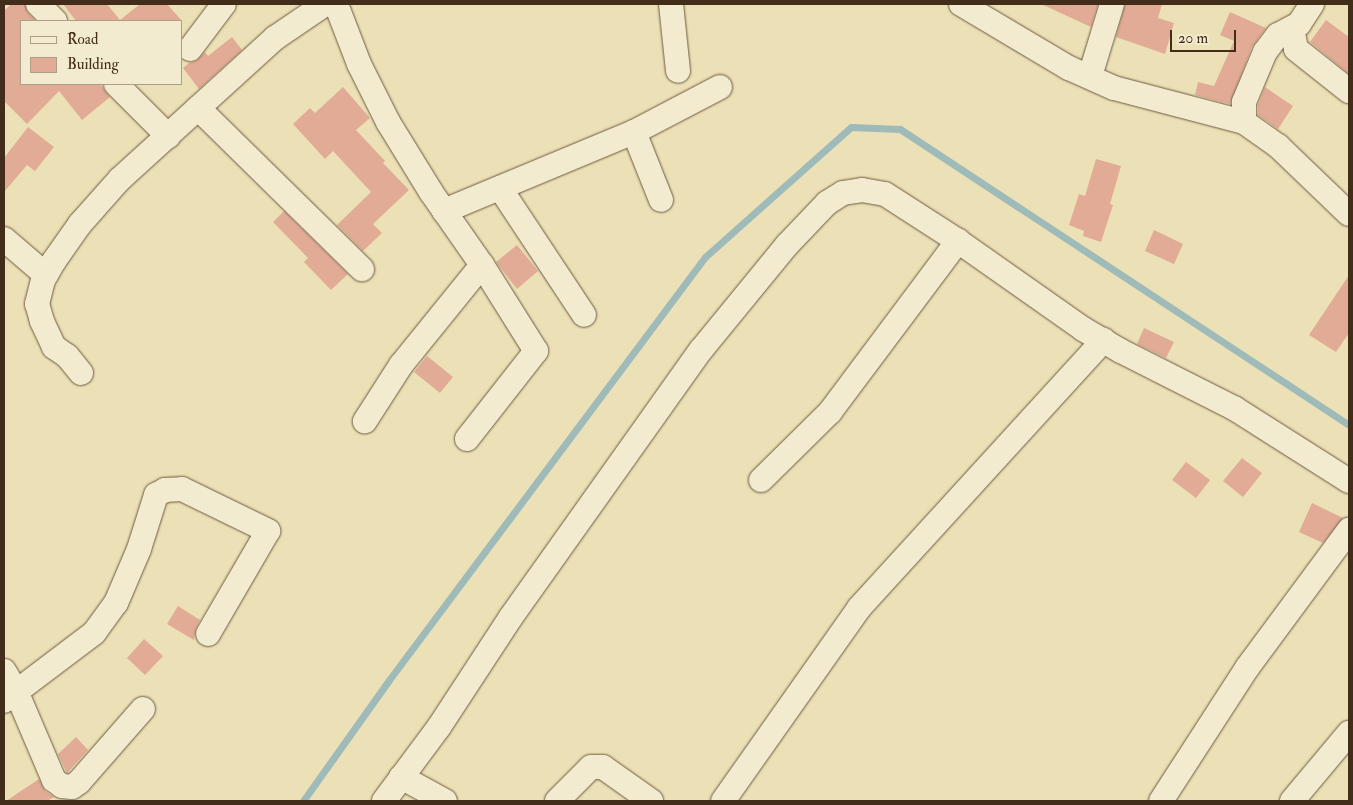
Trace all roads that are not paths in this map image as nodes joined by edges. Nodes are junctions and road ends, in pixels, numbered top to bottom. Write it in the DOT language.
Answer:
graph roads {
  1 [pos="38,4"];
  2 [pos="224,4"];
  3 [pos="325,4"];
  4 [pos="336,4"];
  5 [pos="671,4"];
  6 [pos="961,4"];
  7 [pos="1112,4"];
  8 [pos="1312,4"];
  9 [pos="54,20"];
  10 [pos="1292,28"];
  11 [pos="190,49"];
  12 [pos="678,71"];
  13 [pos="1090,76"];
  14 [pos="117,85"];
  15 [pos="720,87"];
  16 [pos="1349,90"];
  17 [pos="198,108"];
  18 [pos="1244,122"];
  19 [pos="634,132"];
  20 [pos="168,136"];
  21 [pos="500,188"];
  22 [pos="661,200"];
  23 [pos="444,211"];
  24 [pos="1349,214"];
  25 [pos="4,239"];
  26 [pos="958,241"];
  27 [pos="482,265"];
  28 [pos="362,269"];
  29 [pos="46,275"];
  30 [pos="584,314"];
  31 [pos="1104,340"];
  32 [pos="80,373"];
  33 [pos="364,421"];
  34 [pos="467,439"];
  35 [pos="761,480"];
  36 [pos="1349,481"];
  37 [pos="1349,530"];
  38 [pos="208,634"];
  39 [pos="4,671"];
  40 [pos="10,696"];
  41 [pos="143,709"];
  42 [pos="1349,733"];
  43 [pos="401,777"];
  44 [pos="384,801"];
  45 [pos="445,801"];
  46 [pos="557,801"];
  47 [pos="651,801"];
  48 [pos="723,801"];
  49 [pos="1161,801"];
  50 [pos="1292,801"];
  1 -- 9 [label="street"];
  2 -- 11 [label="street"];
  3 -- 17 [label="street"];
  4 -- 23 [label="street"];
  5 -- 12 [label="street"];
  6 -- 13 [label="street"];
  7 -- 13 [label="street"];
  8 -- 10 [label="street"];
  10 -- 16 [label="street"];
  10 -- 18 [label="street"];
  13 -- 18 [label="street"];
  14 -- 20 [label="street"];
  15 -- 19 [label="street"];
  17 -- 20 [label="street"];
  17 -- 28 [label="street"];
  18 -- 24 [label="street"];
  19 -- 21 [label="street"];
  19 -- 22 [label="street"];
  20 -- 29 [label="street"];
  21 -- 23 [label="street"];
  21 -- 30 [label="street"];
  23 -- 27 [label="street"];
  25 -- 29 [label="street"];
  26 -- 31 [label="street"];
  26 -- 35 [label="street"];
  26 -- 43 [label="street"];
  27 -- 33 [label="street"];
  27 -- 34 [label="street"];
  29 -- 32 [label="street"];
  31 -- 36 [label="street"];
  31 -- 48 [label="street"];
  37 -- 49 [label="street"];
  38 -- 40 [label="street"];
  39 -- 40 [label="street"];
  40 -- 41 [label="street"];
  42 -- 50 [label="street"];
  43 -- 44 [label="street"];
  43 -- 45 [label="street"];
  46 -- 47 [label="street"];
}
